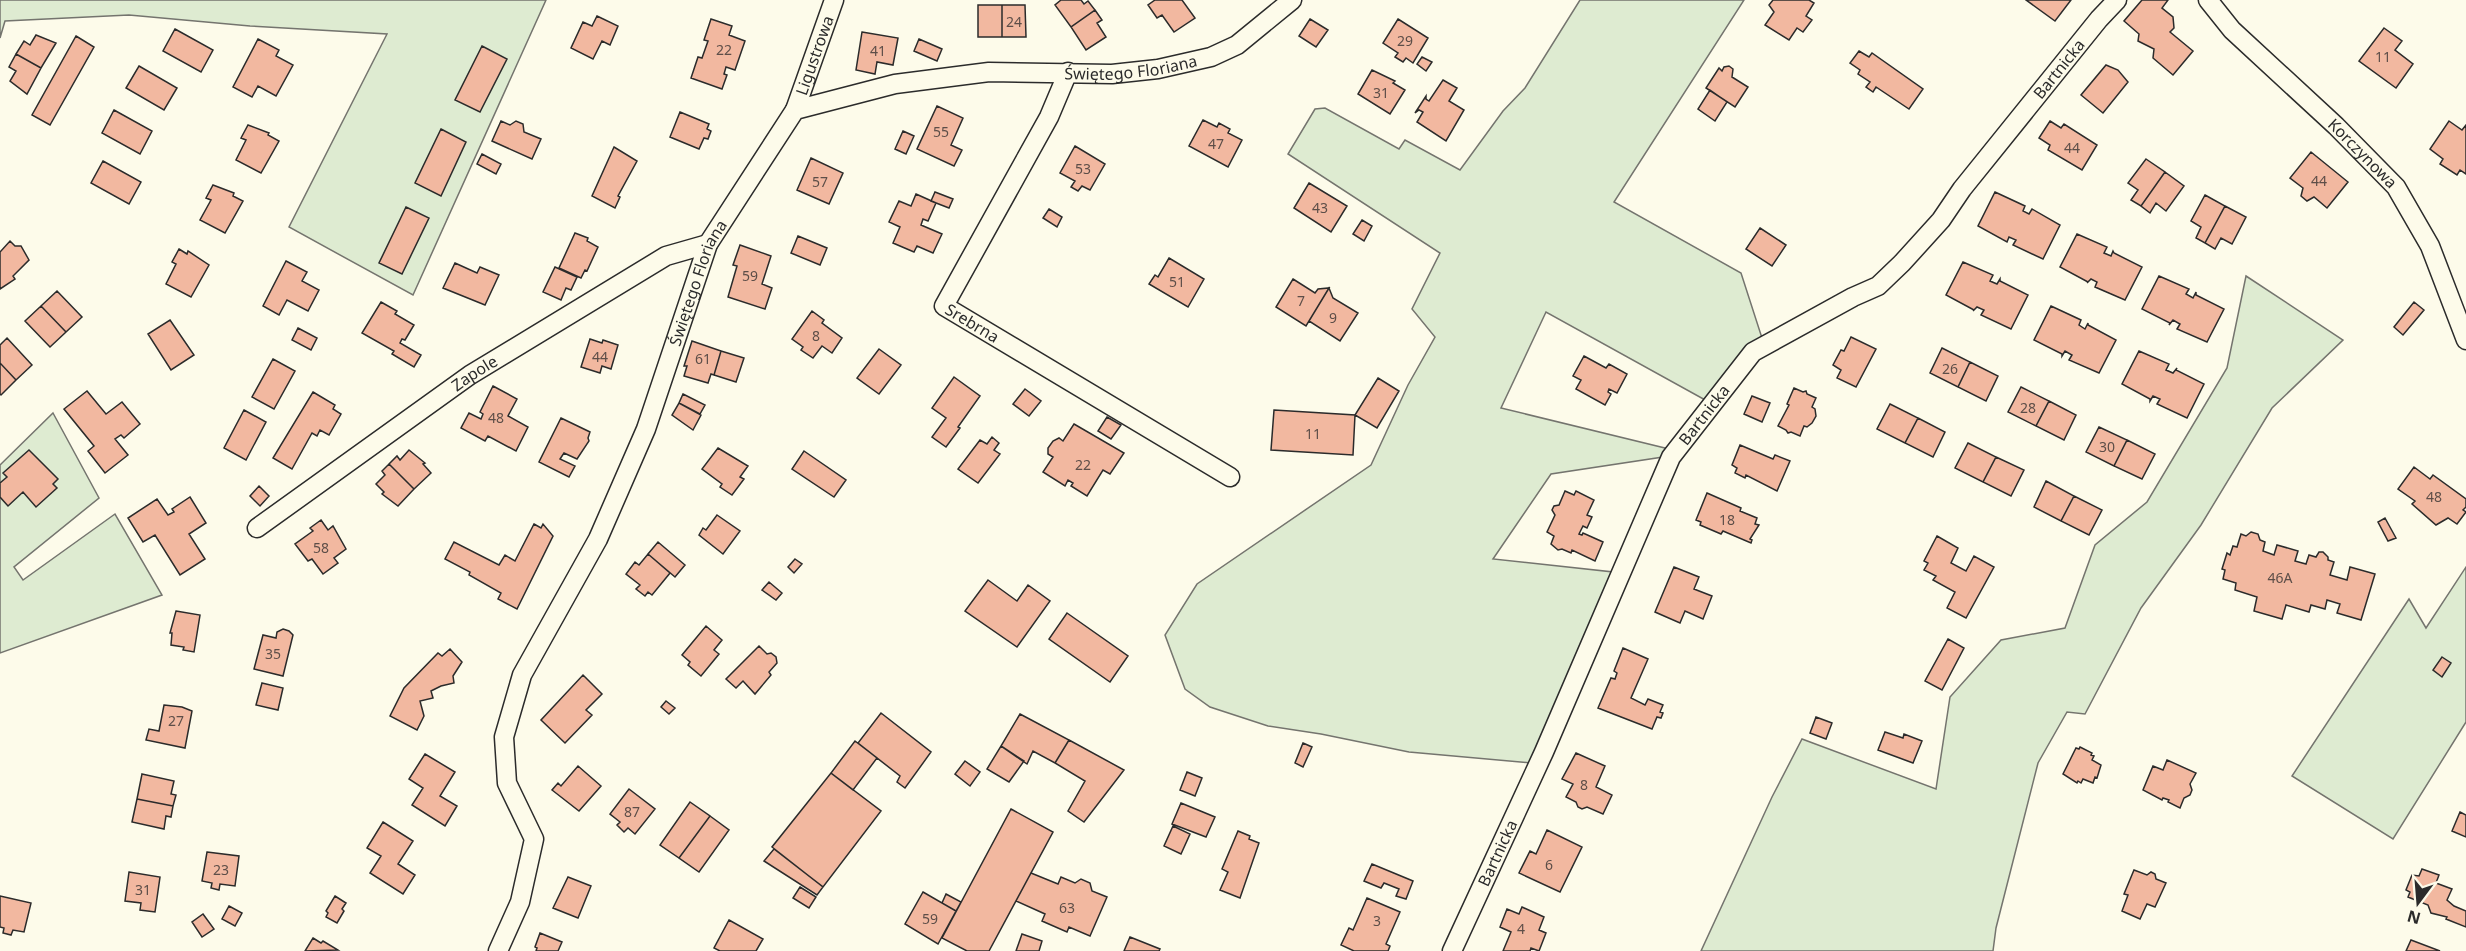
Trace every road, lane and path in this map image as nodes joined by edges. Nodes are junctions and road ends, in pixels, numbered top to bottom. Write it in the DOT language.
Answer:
graph roads {
  1 [pos="834,0"];
  2 [pos="1292,0"];
  3 [pos="2117,0"];
  4 [pos="2208,0"];
  5 [pos="1068,72"];
  6 [pos="795,110"];
  7 [pos="708,244"];
  8 [pos="2466,340"];
  9 [pos="1230,477"];
  10 [pos="256,528"];
  11 [pos="498,951"];
  12 [pos="1452,951"];
  1 -- 6 [label="street, Ligustrowa"];
  2 -- 5 [label="street, Świętego Floriana"];
  3 -- 12 [label="street, Bartnicka"];
  4 -- 8 [label="street, Korczynowa"];
  5 -- 6 [label="street, Świętego Floriana"];
  5 -- 9 [label="street, Srebrna"];
  6 -- 7 [label="street, Świętego Floriana"];
  7 -- 10 [label="street, Zapole"];
  7 -- 11 [label="street, Świętego Floriana"];
}
